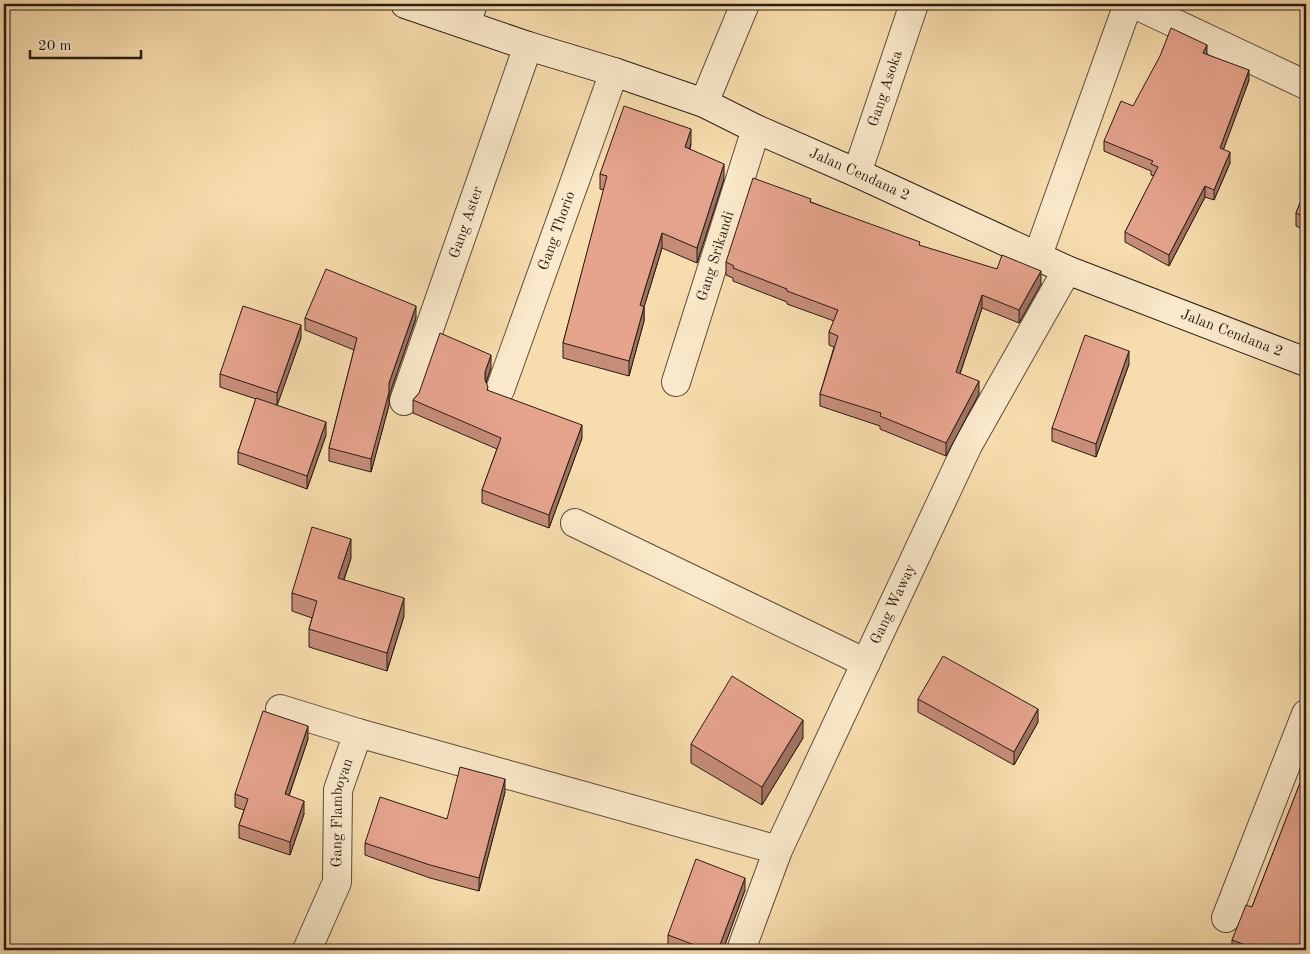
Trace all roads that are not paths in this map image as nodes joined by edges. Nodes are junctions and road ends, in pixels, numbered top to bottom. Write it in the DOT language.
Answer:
graph roads {
  1 [pos="406,4"];
  2 [pos="745,4"];
  3 [pos="914,4"];
  4 [pos="1128,4"];
  5 [pos="1134,4"];
  6 [pos="470,14"];
  7 [pos="528,46"];
  8 [pos="614,72"];
  9 [pos="1306,85"];
  10 [pos="704,103"];
  11 [pos="756,129"];
  12 [pos="857,173"];
  13 [pos="1038,255"];
  14 [pos="1067,270"];
  15 [pos="1306,362"];
  16 [pos="676,382"];
  17 [pos="500,390"];
  18 [pos="404,401"];
  19 [pos="575,524"];
  20 [pos="866,663"];
  21 [pos="280,710"];
  22 [pos="1306,714"];
  23 [pos="358,733"];
  24 [pos="778,850"];
  25 [pos="1226,918"];
  26 [pos="306,950"];
  27 [pos="741,950"];
  1 -- 6 [label="street, Jalan Cendana 2"];
  2 -- 10 [label="street"];
  3 -- 12 [label="street, Gang Asoka"];
  4 -- 13 [label="street"];
  5 -- 9 [label="street"];
  6 -- 7 [label="street, Jalan Cendana 2"];
  7 -- 8 [label="street, Jalan Cendana 2"];
  7 -- 18 [label="street, Gang Aster"];
  8 -- 10 [label="street, Jalan Cendana 2"];
  8 -- 17 [label="street, Gang Thorio"];
  10 -- 11 [label="street, Jalan Cendana 2"];
  11 -- 12 [label="street, Jalan Cendana 2"];
  11 -- 16 [label="street, Gang Srikandi"];
  12 -- 13 [label="street, Jalan Cendana 2"];
  13 -- 14 [label="street, Jalan Cendana 2"];
  14 -- 15 [label="street, Jalan Cendana 2"];
  14 -- 20 [label="street, Gang Waway"];
  19 -- 20 [label="street"];
  20 -- 24 [label="street, Gang Waway"];
  21 -- 23 [label="street"];
  22 -- 25 [label="street"];
  23 -- 24 [label="street"];
  23 -- 26 [label="street, Gang Flamboyan"];
  24 -- 27 [label="street, Gang Waway"];
}
